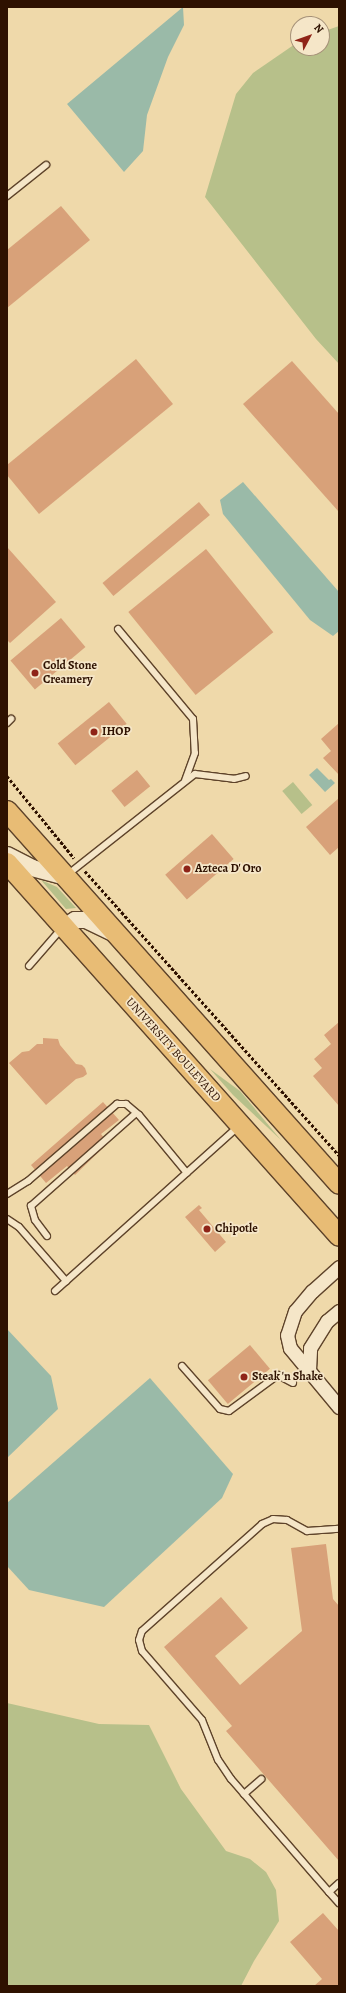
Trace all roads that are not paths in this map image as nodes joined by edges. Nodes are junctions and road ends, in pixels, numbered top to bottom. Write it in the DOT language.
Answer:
graph roads {
  1 [pos="46,165"];
  2 [pos="7,196"];
  3 [pos="118,629"];
  4 [pos="246,776"];
  5 [pos="185,780"];
  6 [pos="7,811"];
  7 [pos="7,855"];
  8 [pos="7,863"];
  9 [pos="73,871"];
  10 [pos="64,927"];
  11 [pos="116,935"];
  12 [pos="29,966"];
  13 [pos="136,1113"];
  14 [pos="240,1125"];
  15 [pos="187,1173"];
  16 [pos="339,1184"];
  17 [pos="7,1194"];
  18 [pos="7,1219"];
  19 [pos="47,1236"];
  20 [pos="339,1236"];
  21 [pos="339,1267"];
  22 [pos="66,1281"];
  23 [pos="55,1291"];
  24 [pos="339,1311"];
  25 [pos="182,1366"];
  26 [pos="309,1370"];
  27 [pos="293,1383"];
  28 [pos="339,1407"];
  29 [pos="339,1529"];
  30 [pos="260,1779"];
  31 [pos="244,1794"];
  32 [pos="339,1883"];
  33 [pos="329,1892"];
  34 [pos="339,1903"];
  1 -- 2 [label="lane"];
  3 -- 5 [label="lane"];
  4 -- 5 [label="lane"];
  5 -- 9 [label="lane"];
  6 -- 9 [label="main road"];
  7 -- 9 [label="street"];
  8 -- 10 [label="main road, UNIVERSITY BOULEVARD"];
  9 -- 11 [label="main road"];
  10 -- 11 [label="street"];
  10 -- 12 [label="lane"];
  10 -- 14 [label="main road, UNIVERSITY BOULEVARD"];
  11 -- 16 [label="main road"];
  13 -- 15 [label="lane"];
  13 -- 17 [label="lane"];
  13 -- 19 [label="lane"];
  14 -- 15 [label="lane"];
  14 -- 20 [label="main road, UNIVERSITY BOULEVARD"];
  15 -- 22 [label="lane"];
  18 -- 22 [label="lane"];
  21 -- 26 [label="street"];
  22 -- 23 [label="lane"];
  24 -- 26 [label="street"];
  25 -- 27 [label="lane"];
  26 -- 28 [label="street"];
  29 -- 31 [label="lane"];
  30 -- 31 [label="lane"];
  31 -- 33 [label="lane"];
  32 -- 33 [label="lane"];
  33 -- 34 [label="lane"];
}
